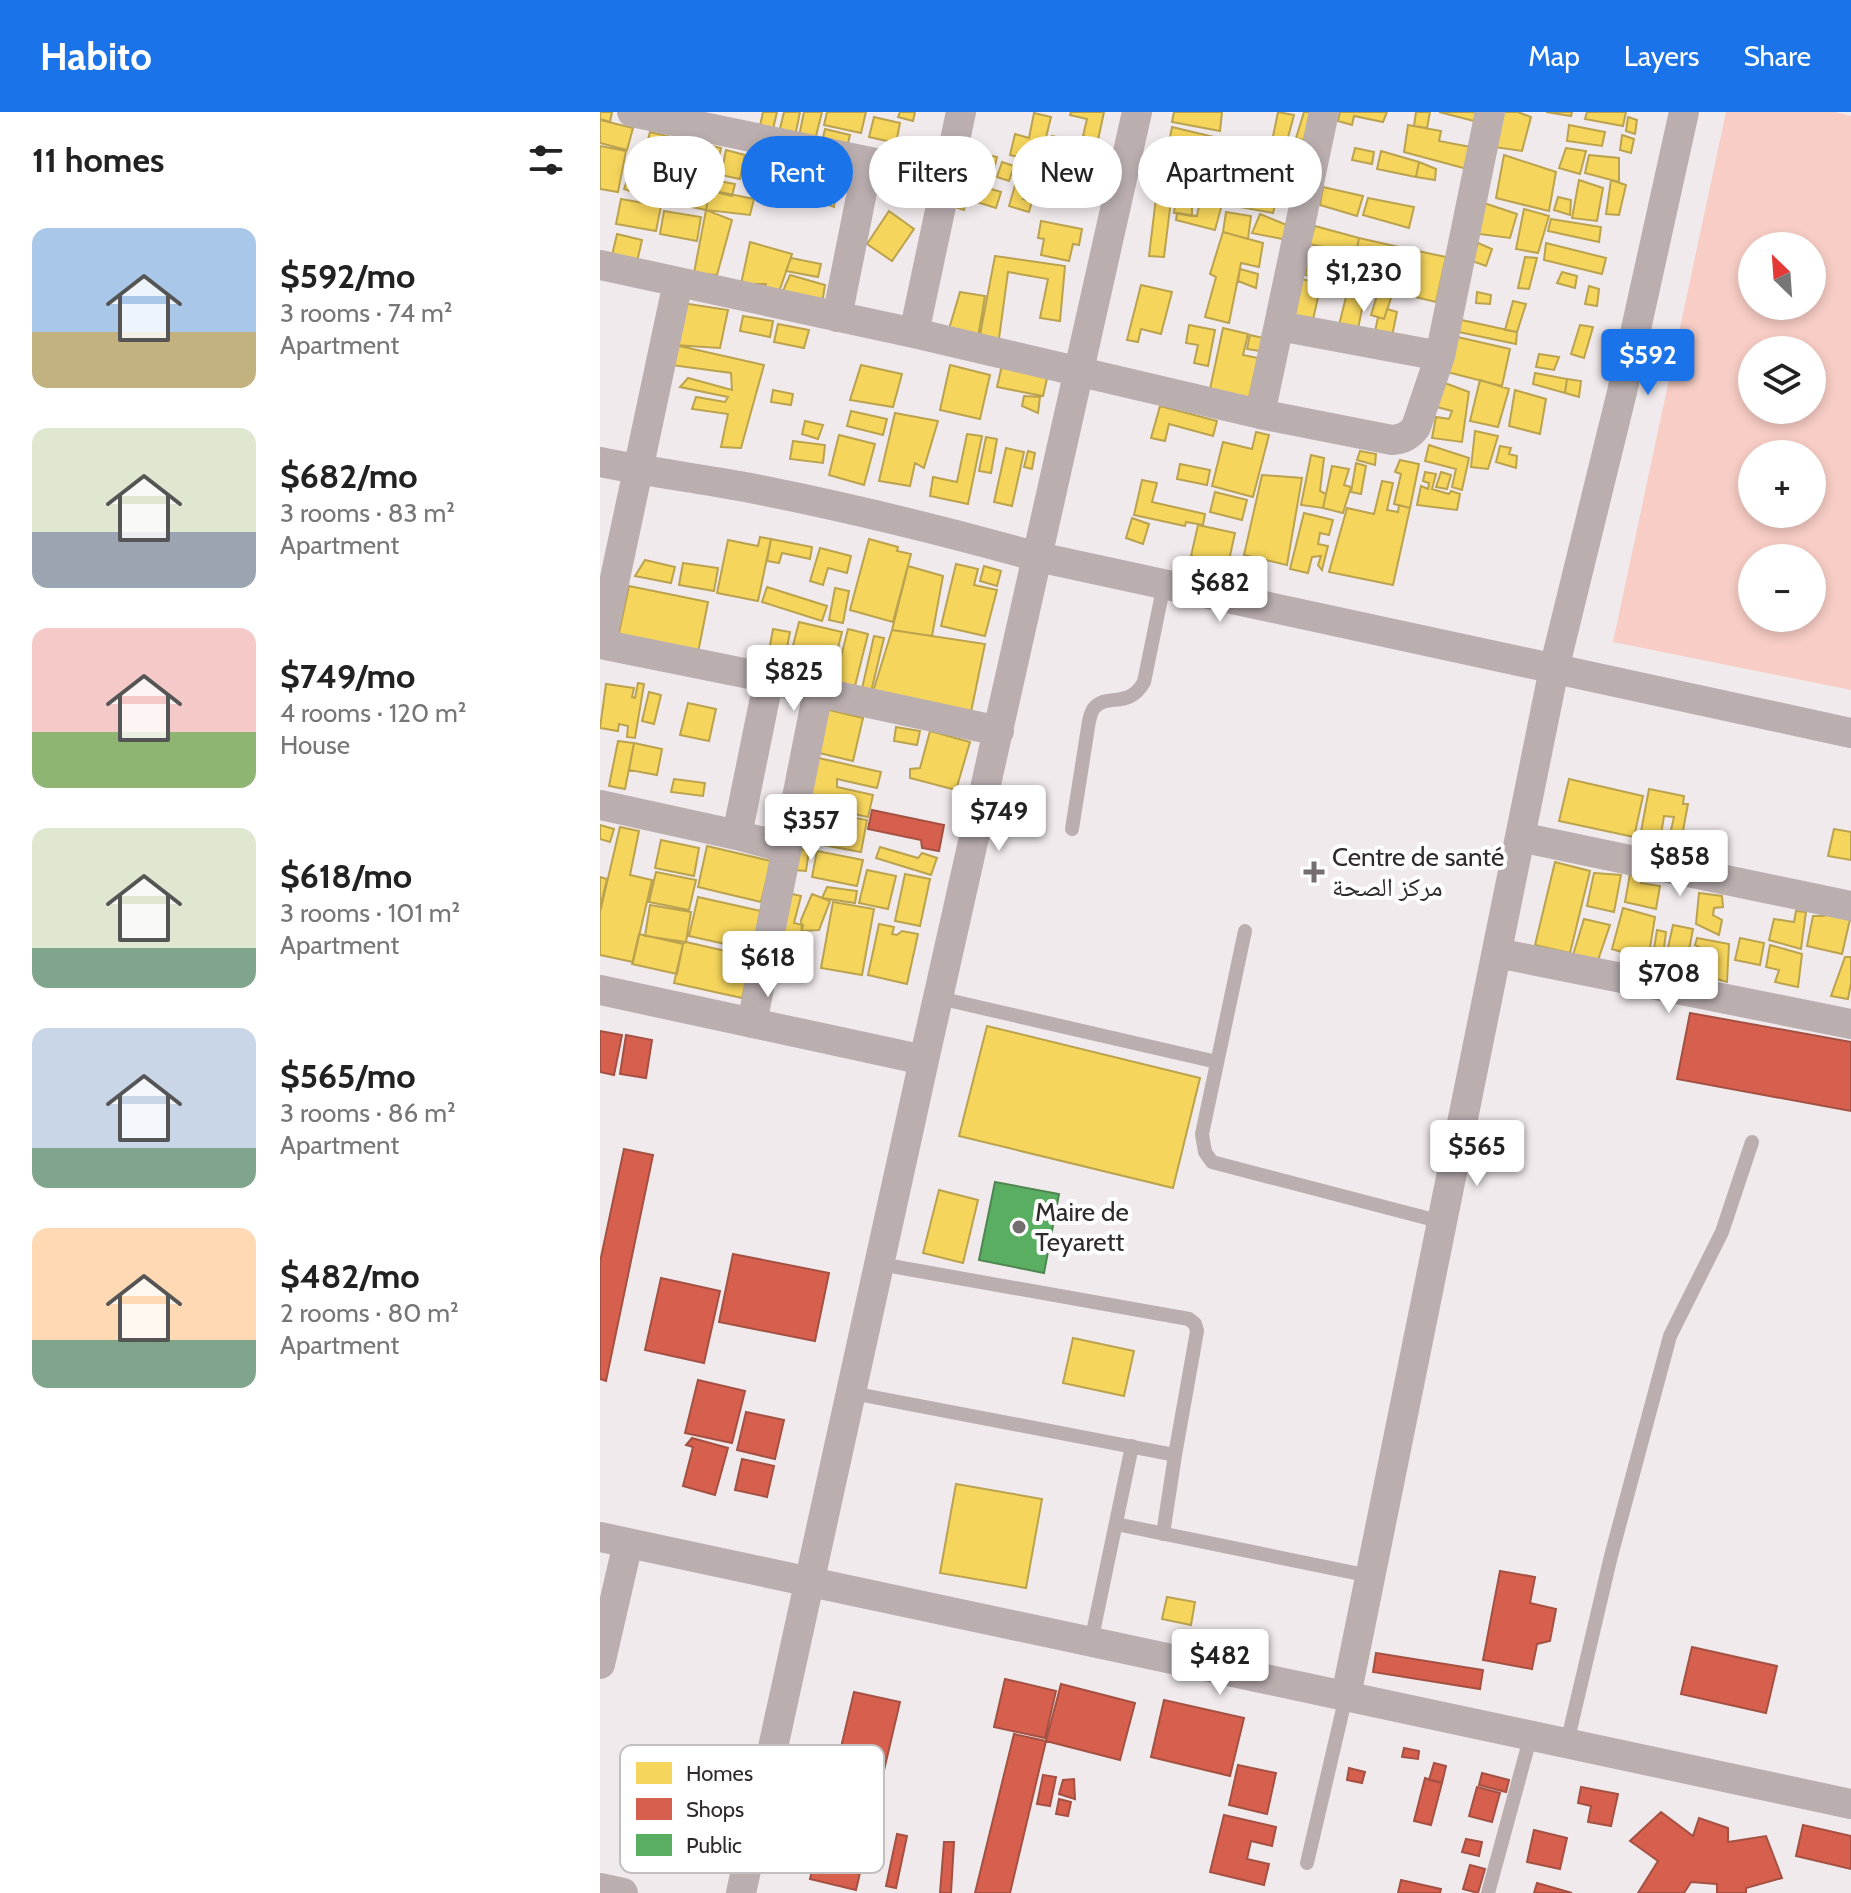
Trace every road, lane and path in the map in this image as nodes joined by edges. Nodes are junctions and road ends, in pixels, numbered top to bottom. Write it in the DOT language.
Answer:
graph roads {
  1 [pos="632,112"];
  2 [pos="961,112"];
  3 [pos="1137,112"];
  4 [pos="1324,112"];
  5 [pos="1490,112"];
  6 [pos="1684,112"];
  7 [pos="956,136"];
  8 [pos="868,162"];
  9 [pos="941,208"];
  10 [pos="600,265"];
  11 [pos="678,282"];
  12 [pos="837,317"];
  13 [pos="1279,326"];
  14 [pos="914,333"];
  15 [pos="1440,356"];
  16 [pos="1079,371"];
  17 [pos="1260,414"];
  18 [pos="600,462"];
  19 [pos="638,470"];
  20 [pos="1038,557"];
  21 [pos="1164,584"];
  22 [pos="601,644"];
  23 [pos="1554,669"];
  24 [pos="769,678"];
  25 [pos="818,692"];
  26 [pos="999,731"];
  27 [pos="1851,733"];
  28 [pos="600,805"];
  29 [pos="1072,829"];
  30 [pos="737,835"];
  31 [pos="1520,837"];
  32 [pos="786,848"];
  33 [pos="1851,906"];
  34 [pos="1245,931"];
  35 [pos="1497,953"];
  36 [pos="600,990"];
  37 [pos="939,998"];
  38 [pos="752,1023"];
  39 [pos="1851,1024"];
  40 [pos="924,1060"];
  41 [pos="1217,1062"];
  42 [pos="1752,1142"];
  43 [pos="1442,1222"];
  44 [pos="880,1264"];
  45 [pos="852,1393"];
  46 [pos="1132,1446"];
  47 [pos="1175,1455"];
  48 [pos="1116,1524"];
  49 [pos="1163,1534"];
  50 [pos="614,1540"];
  51 [pos="1370,1576"];
  52 [pos="810,1582"];
  53 [pos="1091,1642"];
  54 [pos="600,1664"];
  55 [pos="1346,1696"];
  56 [pos="1531,1735"];
  57 [pos="1567,1743"];
  58 [pos="774,1745"];
  59 [pos="1851,1804"];
  60 [pos="1307,1863"];
  61 [pos="745,1873"];
  62 [pos="600,1888"];
  63 [pos="623,1893"];
  64 [pos="741,1893"];
  65 [pos="1488,1893"];
  1 -- 8 [label="street"];
  2 -- 7 [label="street"];
  3 -- 16 [label="street"];
  4 -- 13 [label="street"];
  5 -- 15 [label="street"];
  6 -- 23 [label="street"];
  8 -- 12 [label="street"];
  9 -- 14 [label="street"];
  10 -- 11 [label="street"];
  11 -- 12 [label="street"];
  11 -- 19 [label="street"];
  12 -- 14 [label="street"];
  13 -- 15 [label="street"];
  13 -- 17 [label="street"];
  14 -- 16 [label="street"];
  15 -- 17 [label="street"];
  16 -- 17 [label="street"];
  16 -- 20 [label="street"];
  18 -- 19 [label="street"];
  19 -- 20 [label="street"];
  19 -- 22 [label="street"];
  20 -- 21 [label="street"];
  20 -- 26 [label="street"];
  21 -- 23 [label="street"];
  21 -- 29 [label="lane"];
  22 -- 24 [label="street"];
  23 -- 27 [label="street"];
  23 -- 31 [label="street"];
  24 -- 25 [label="street"];
  24 -- 30 [label="street"];
  25 -- 26 [label="street"];
  25 -- 32 [label="street"];
  26 -- 37 [label="street"];
  28 -- 30 [label="street"];
  30 -- 32 [label="street"];
  31 -- 33 [label="street"];
  31 -- 35 [label="street"];
  32 -- 38 [label="street"];
  34 -- 41 [label="lane"];
  35 -- 39 [label="street"];
  35 -- 43 [label="street"];
  36 -- 38 [label="street"];
  37 -- 40 [label="street"];
  37 -- 41 [label="lane"];
  38 -- 40 [label="street"];
  40 -- 44 [label="street"];
  41 -- 43 [label="lane"];
  42 -- 57 [label="lane"];
  43 -- 51 [label="street"];
  44 -- 45 [label="street"];
  44 -- 47 [label="lane"];
  45 -- 46 [label="lane"];
  45 -- 52 [label="street"];
  46 -- 47 [label="lane"];
  46 -- 48 [label="lane"];
  47 -- 49 [label="lane"];
  48 -- 49 [label="lane"];
  48 -- 53 [label="lane"];
  49 -- 51 [label="lane"];
  50 -- 52 [label="street"];
  50 -- 54 [label="street"];
  51 -- 55 [label="street"];
  52 -- 53 [label="street"];
  52 -- 58 [label="street"];
  53 -- 55 [label="street"];
  55 -- 56 [label="street"];
  55 -- 60 [label="lane"];
  56 -- 57 [label="street"];
  56 -- 65 [label="lane"];
  57 -- 59 [label="street"];
  61 -- 64 [label="street"];
  62 -- 63 [label="street"];
}
